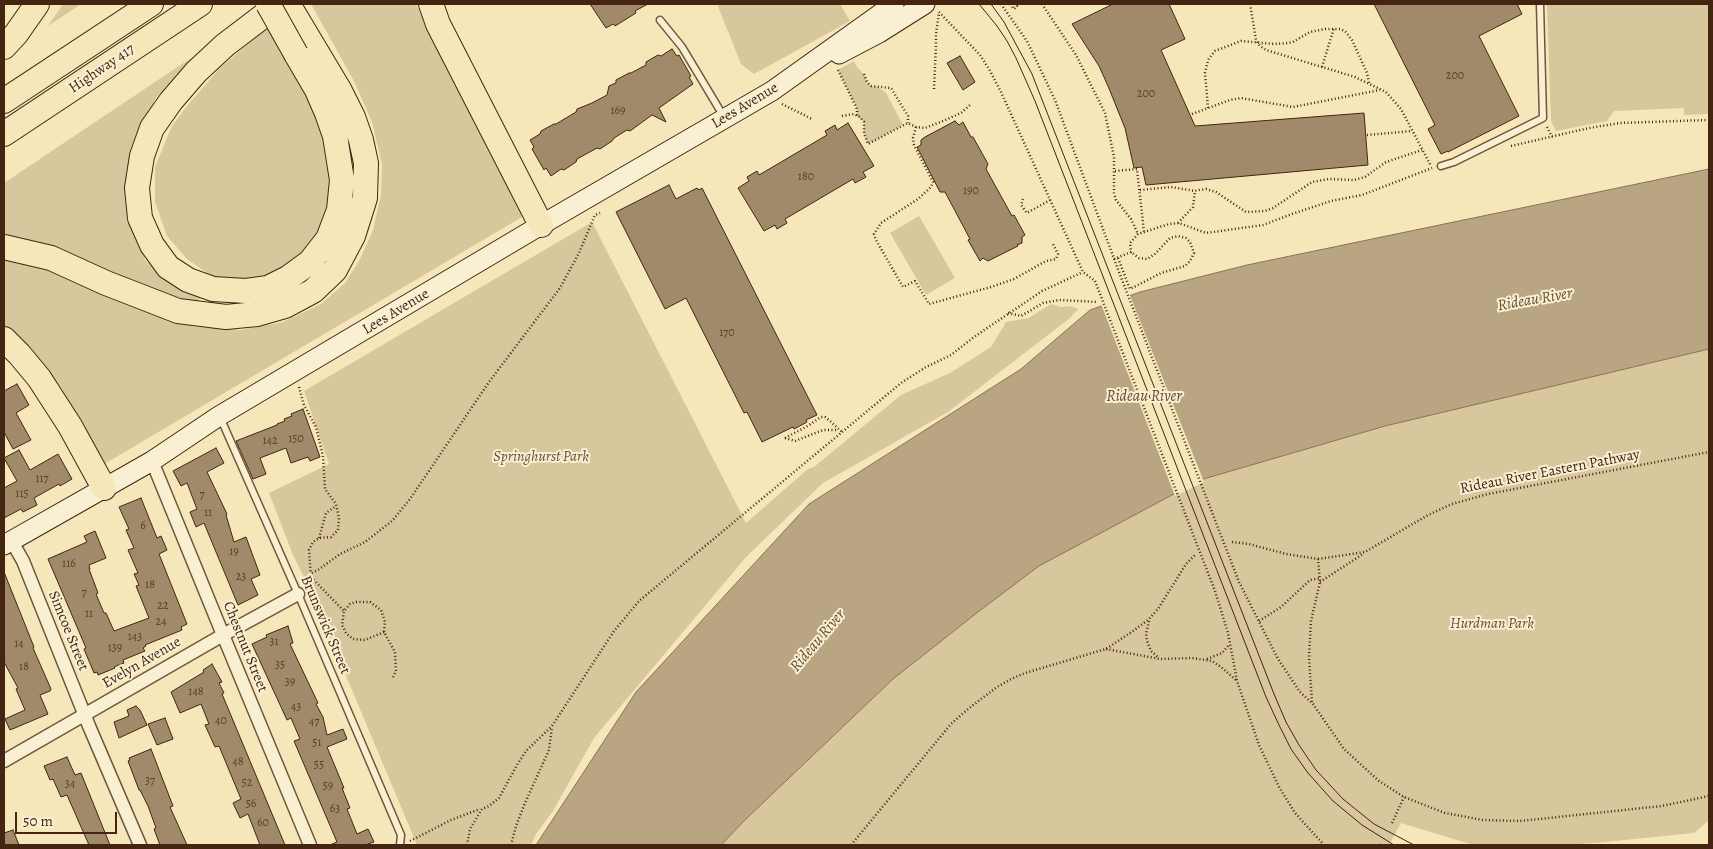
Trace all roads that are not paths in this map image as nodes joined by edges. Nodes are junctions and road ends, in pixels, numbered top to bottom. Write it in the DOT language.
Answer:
graph roads {
  1 [pos="37,4"];
  2 [pos="151,4"];
  3 [pos="200,4"];
  4 [pos="268,4"];
  5 [pos="279,4"];
  6 [pos="288,4"];
  7 [pos="431,4"];
  8 [pos="894,4"];
  9 [pos="1540,4"];
  10 [pos="933,8"];
  11 [pos="660,20"];
  12 [pos="4,47"];
  13 [pos="304,50"];
  14 [pos="789,79"];
  15 [pos="4,101"];
  16 [pos="724,119"];
  17 [pos="4,134"];
  18 [pos="1441,166"];
  19 [pos="541,225"];
  20 [pos="4,247"];
  21 [pos="4,339"];
  22 [pos="220,416"];
  23 [pos="152,461"];
  24 [pos="104,488"];
  25 [pos="8,543"];
  26 [pos="298,594"];
  27 [pos="222,635"];
  28 [pos="85,715"];
  29 [pos="4,761"];
  30 [pos="140,845"];
  31 [pos="310,845"];
  32 [pos="400,845"];
  1 -- 12 [label="highway"];
  2 -- 15 [label="highway"];
  3 -- 17 [label="highway, Highway 417"];
  4 -- 13 [label="highway, bridge"];
  5 -- 13 [label="highway"];
  6 -- 13 [label="highway"];
  7 -- 19 [label="highway"];
  8 -- 14 [label="main road, Lees Avenue"];
  9 -- 18 [label="lane"];
  10 -- 14 [label="main road, Lees Avenue"];
  11 -- 16 [label="lane"];
  13 -- 20 [label="highway"];
  14 -- 16 [label="main road, Lees Avenue"];
  16 -- 19 [label="main road, Lees Avenue"];
  19 -- 22 [label="main road, Lees Avenue"];
  21 -- 24 [label="highway"];
  22 -- 23 [label="main road, Lees Avenue"];
  22 -- 26 [label="lane, Brunswick Street"];
  23 -- 24 [label="main road, Lees Avenue"];
  23 -- 27 [label="street, Chestnut Street"];
  24 -- 25 [label="main road, Lees Avenue"];
  25 -- 28 [label="street, Simcoe Street"];
  26 -- 27 [label="street, Evelyn Avenue"];
  26 -- 32 [label="lane, Brunswick Street"];
  27 -- 28 [label="street, Evelyn Avenue"];
  27 -- 31 [label="street, Chestnut Street"];
  28 -- 29 [label="street, Evelyn Avenue"];
  28 -- 30 [label="street, Simcoe Street"];
}
